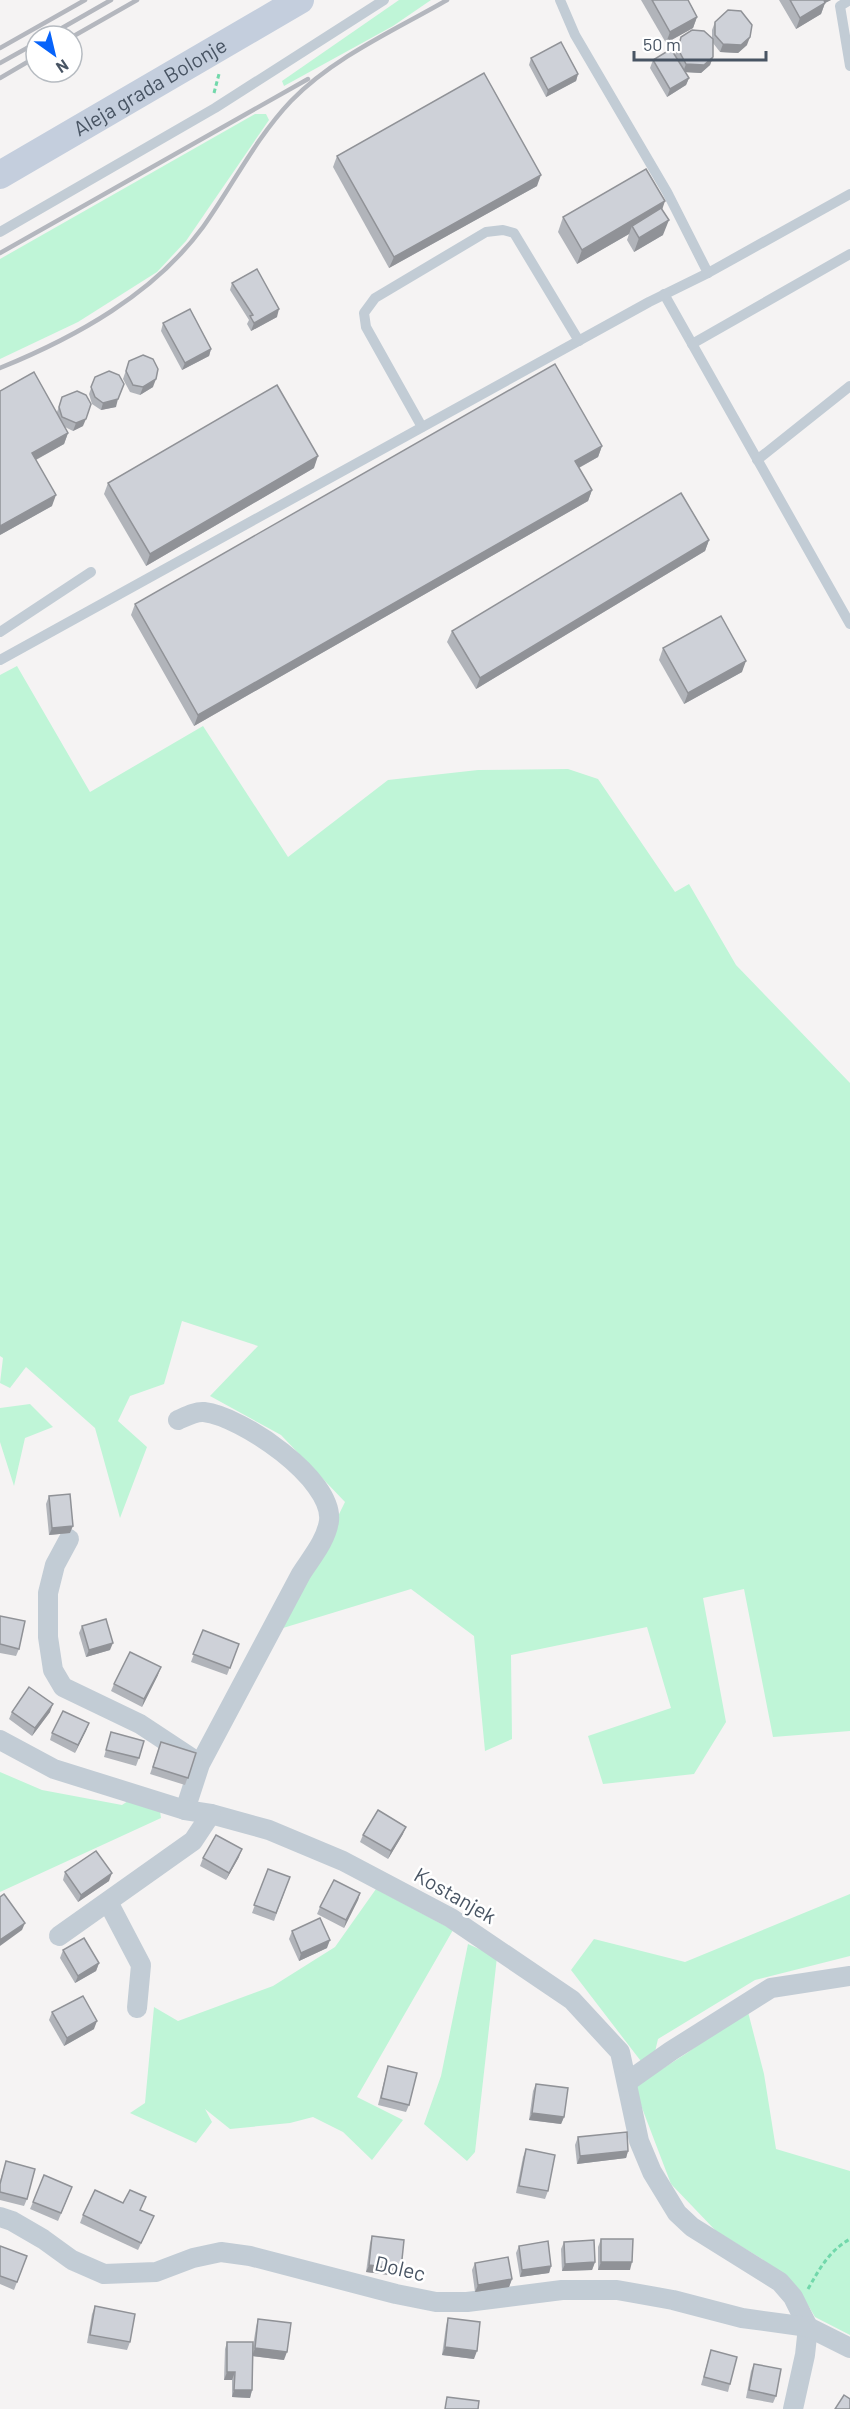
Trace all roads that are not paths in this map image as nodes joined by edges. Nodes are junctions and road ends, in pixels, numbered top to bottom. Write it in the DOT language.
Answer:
graph roads {
  1 [pos="300,0"];
  2 [pos="384,0"];
  3 [pos="560,0"];
  4 [pos="850,0"];
  5 [pos="850,66"];
  6 [pos="0,175"];
  7 [pos="850,194"];
  8 [pos="0,232"];
  9 [pos="850,254"];
  10 [pos="708,273"];
  11 [pos="664,294"];
  12 [pos="579,340"];
  13 [pos="692,344"];
  14 [pos="850,386"];
  15 [pos="422,427"];
  16 [pos="757,460"];
  17 [pos="91,572"];
  18 [pos="850,624"];
  19 [pos="0,632"];
  20 [pos="0,660"];
  21 [pos="178,1420"];
  22 [pos="69,1539"];
  23 [pos="0,1740"];
  24 [pos="200,1764"];
  25 [pos="185,1810"];
  26 [pos="211,1814"];
  27 [pos="108,1902"];
  28 [pos="59,1936"];
  29 [pos="850,1976"];
  30 [pos="137,2008"];
  31 [pos="627,2082"];
  32 [pos="0,2217"];
  33 [pos="804,2319"];
  34 [pos="850,2348"];
  35 [pos="794,2409"];
  1 -- 6 [label="main road, Aleja grada Bolonje"];
  2 -- 8 [label="lane"];
  3 -- 10 [label="lane"];
  4 -- 5 [label="lane"];
  7 -- 10 [label="lane"];
  9 -- 13 [label="lane"];
  10 -- 11 [label="lane"];
  11 -- 12 [label="lane"];
  11 -- 13 [label="lane"];
  12 -- 15 [label="lane"];
  12 -- 15 [label="lane"];
  13 -- 16 [label="lane"];
  14 -- 16 [label="lane"];
  15 -- 20 [label="lane"];
  16 -- 18 [label="lane"];
  17 -- 19 [label="lane"];
  21 -- 24 [label="street"];
  22 -- 24 [label="street"];
  23 -- 25 [label="street, Kostanjek"];
  24 -- 25 [label="street"];
  25 -- 26 [label="street, Kostanjek"];
  26 -- 27 [label="street"];
  26 -- 31 [label="street, Kostanjek"];
  27 -- 28 [label="street"];
  27 -- 30 [label="street"];
  29 -- 31 [label="street"];
  31 -- 33 [label="street, Kostanjek"];
  32 -- 33 [label="street, Dolec"];
  33 -- 34 [label="street, Dolec"];
  33 -- 35 [label="street"];
}
